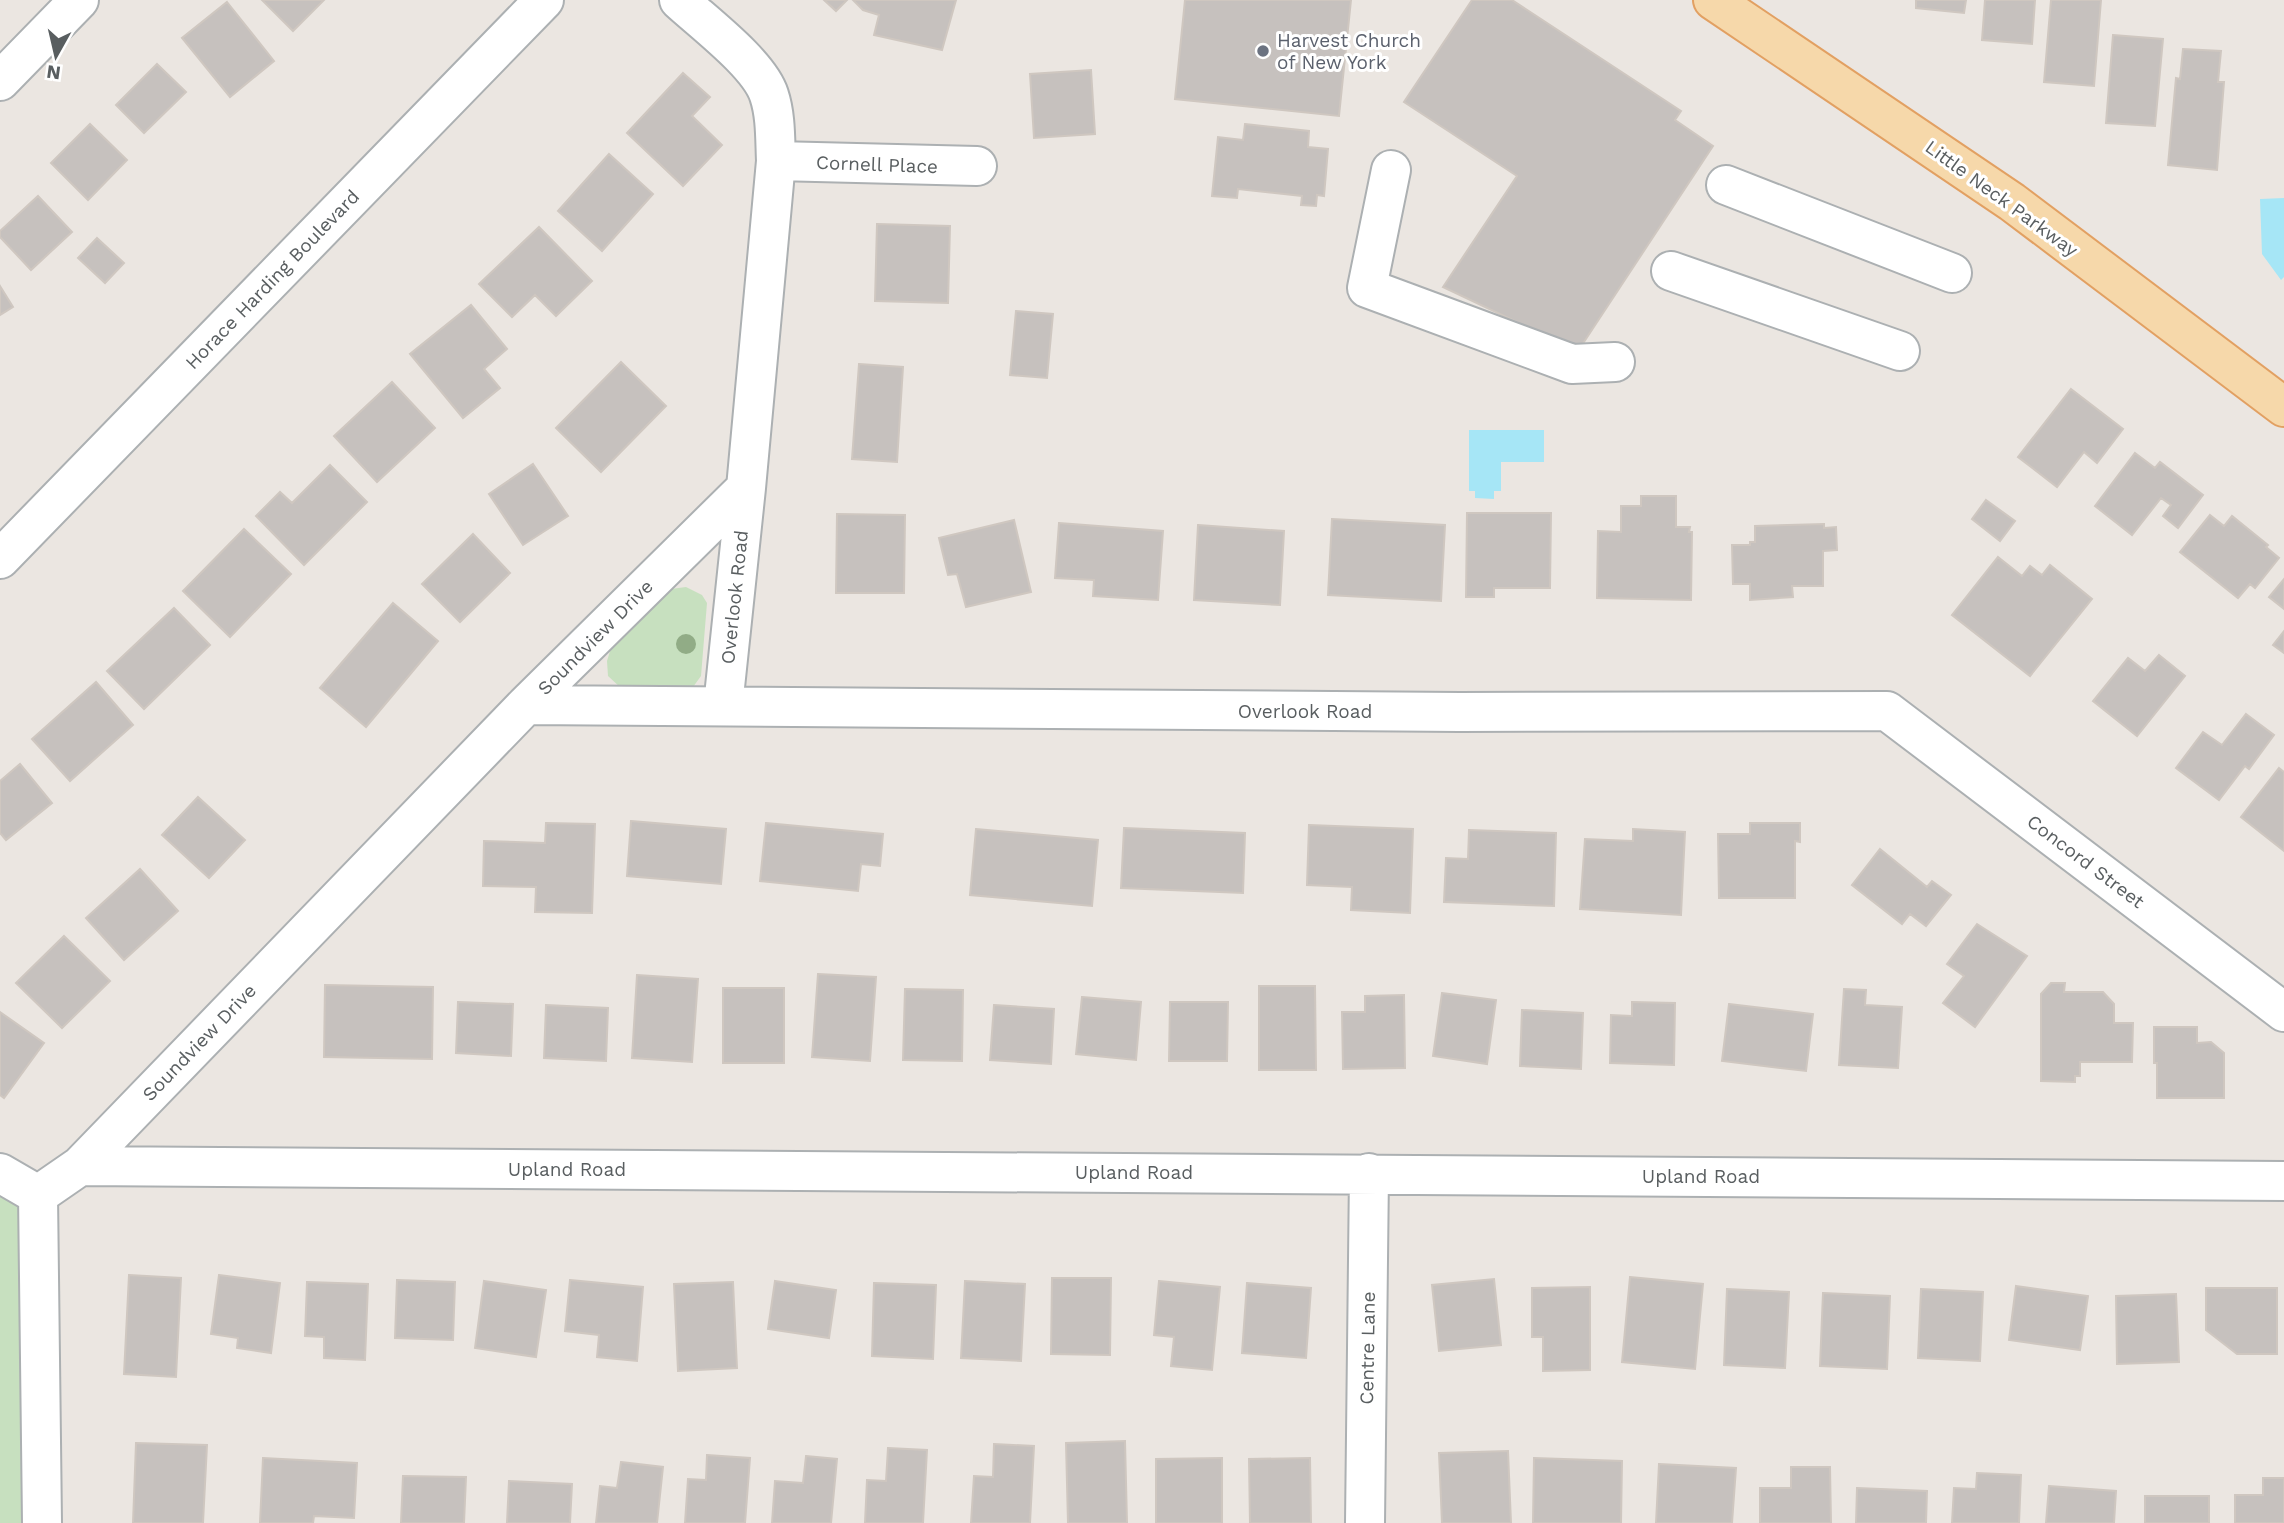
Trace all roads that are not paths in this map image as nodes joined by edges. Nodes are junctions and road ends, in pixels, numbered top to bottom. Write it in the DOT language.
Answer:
graph roads {
  1 [pos="79,0"];
  2 [pos="544,0"];
  3 [pos="679,0"];
  4 [pos="1713,0"];
  5 [pos="0,81"];
  6 [pos="776,161"];
  7 [pos="977,166"];
  8 [pos="1391,170"];
  9 [pos="1726,185"];
  10 [pos="1671,271"];
  11 [pos="1952,273"];
  12 [pos="1900,351"];
  13 [pos="1615,362"];
  14 [pos="2284,407"];
  15 [pos="746,488"];
  16 [pos="0,559"];
  17 [pos="526,705"];
  18 [pos="723,706"];
  19 [pos="1887,711"];
  20 [pos="2284,1012"];
  21 [pos="79,1166"];
  22 [pos="0,1173"];
  23 [pos="1369,1173"];
  24 [pos="2284,1181"];
  25 [pos="38,1195"];
  26 [pos="43,1523"];
  27 [pos="1366,1523"];
  1 -- 5 [label="street"];
  2 -- 16 [label="street, Horace Harding Boulevard"];
  3 -- 6 [label="street"];
  4 -- 14 [label="main road, Little Neck Parkway"];
  6 -- 7 [label="street, Cornell Place"];
  6 -- 15 [label="street"];
  8 -- 13 [label="street"];
  9 -- 11 [label="street"];
  10 -- 12 [label="street"];
  15 -- 17 [label="street, Soundview Drive"];
  15 -- 18 [label="street, Overlook Road"];
  17 -- 18 [label="street, Overlook Road"];
  17 -- 21 [label="street, Soundview Drive"];
  18 -- 19 [label="street, Overlook Road"];
  19 -- 20 [label="street, Concord Street"];
  21 -- 23 [label="street, Upland Road"];
  21 -- 25 [label="street"];
  22 -- 25 [label="street"];
  23 -- 24 [label="street, Upland Road"];
  23 -- 27 [label="street, Centre Lane"];
  25 -- 26 [label="street"];
}
